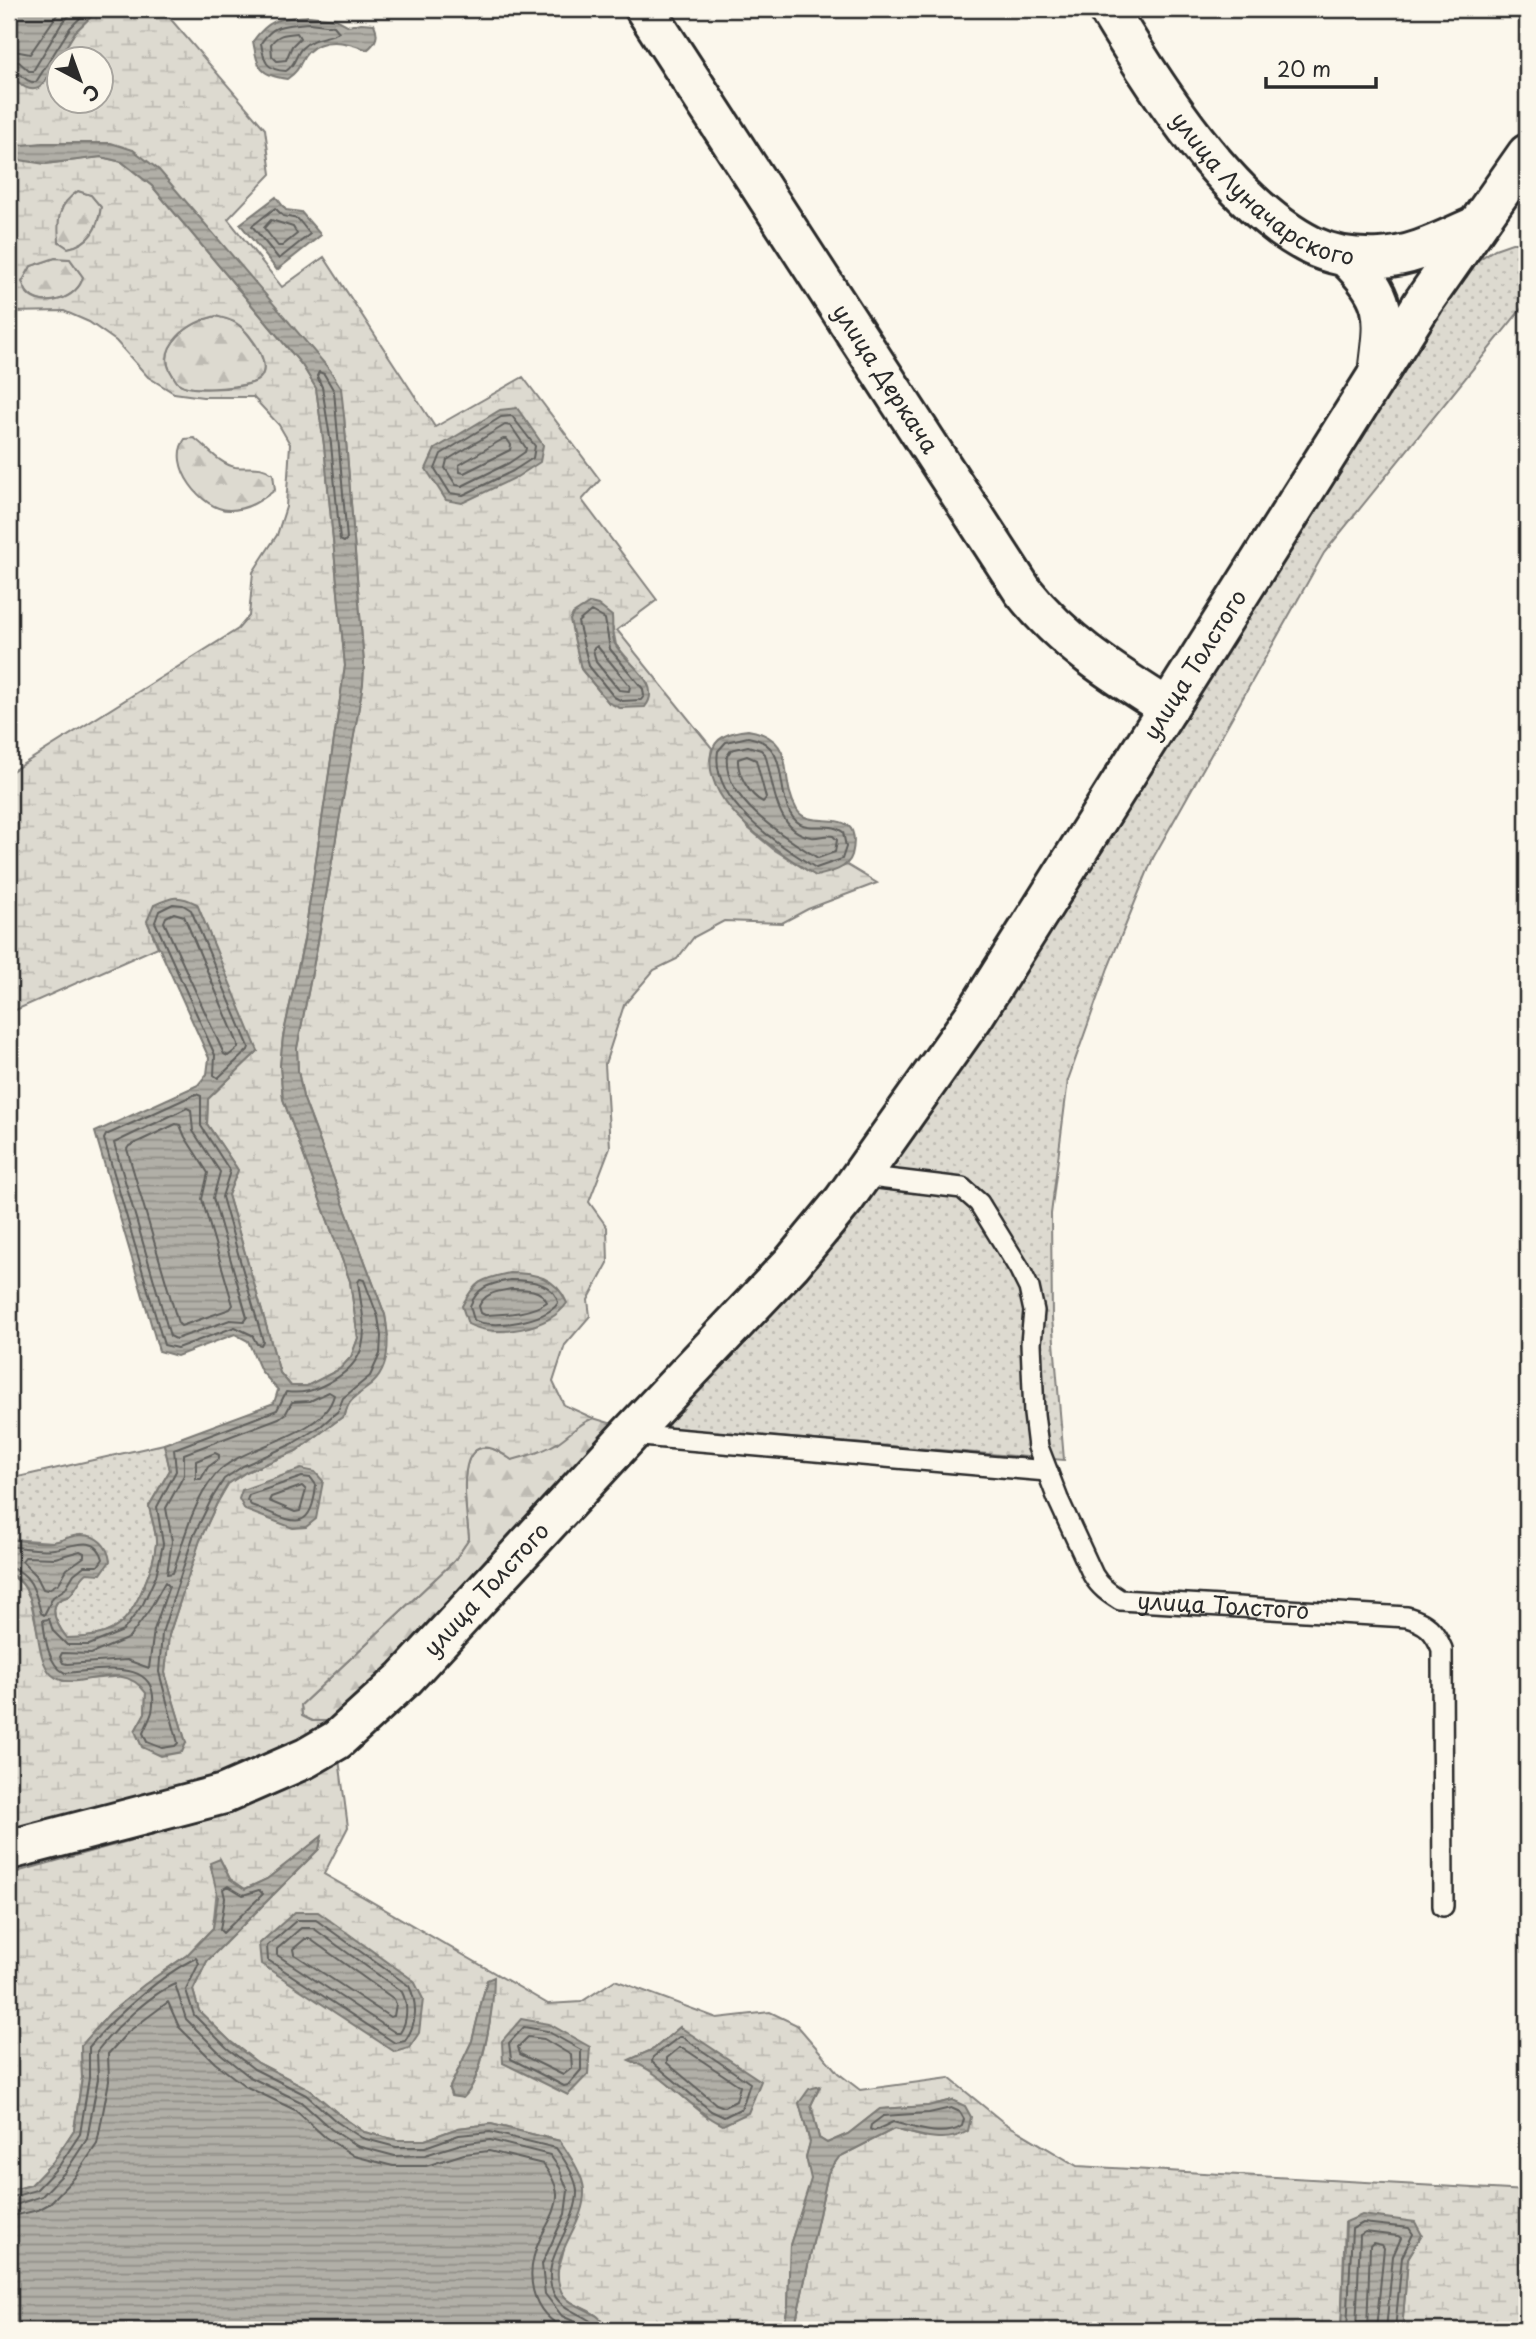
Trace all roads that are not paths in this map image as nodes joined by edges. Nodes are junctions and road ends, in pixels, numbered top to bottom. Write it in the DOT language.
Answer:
graph roads {
  1 [pos="645,9"];
  2 [pos="1108,9"];
  3 [pos="1522,173"];
  4 [pos="1476,226"];
  5 [pos="1346,257"];
  6 [pos="1378,374"];
  7 [pos="1168,708"];
  8 [pos="862,1176"];
  9 [pos="629,1435"];
  10 [pos="1047,1471"];
  11 [pos="9,1850"];
  12 [pos="1443,1906"];
  1 -- 7 [label="main road, улица Деркача"];
  2 -- 5 [label="main road, улица Луначарского"];
  3 -- 4 [label="main road, улица Толстого"];
  4 -- 5 [label="main road, улица Луначарского"];
  4 -- 6 [label="main road, улица Толстого"];
  5 -- 6 [label="main road"];
  6 -- 7 [label="main road, улица Толстого"];
  7 -- 8 [label="main road, улица Толстого"];
  8 -- 9 [label="main road, улица Толстого"];
  8 -- 10 [label="lane, улица Толстого"];
  9 -- 10 [label="lane"];
  9 -- 11 [label="main road, улица Толстого"];
  10 -- 12 [label="lane, улица Толстого"];
}
